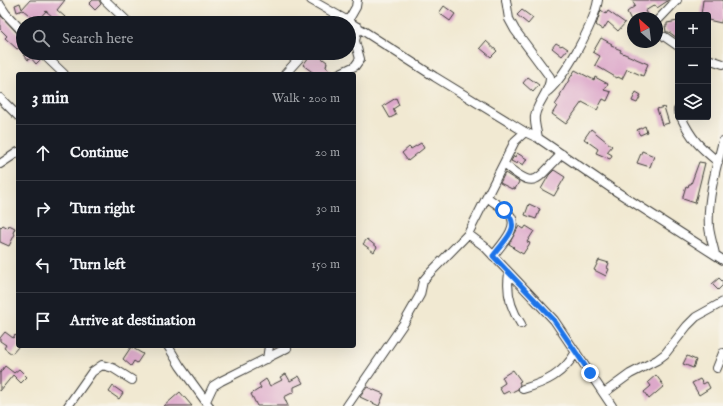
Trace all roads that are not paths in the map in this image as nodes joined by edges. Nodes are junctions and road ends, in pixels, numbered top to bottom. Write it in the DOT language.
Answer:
graph roads {
  1 [pos="105,0"];
  2 [pos="311,0"];
  3 [pos="358,0"];
  4 [pos="506,0"];
  5 [pos="598,0"];
  6 [pos="677,0"];
  7 [pos="0,5"];
  8 [pos="663,15"];
  9 [pos="122,16"];
  10 [pos="340,16"];
  11 [pos="350,16"];
  12 [pos="16,25"];
  13 [pos="358,27"];
  14 [pos="356,36"];
  15 [pos="665,37"];
  16 [pos="356,44"];
  17 [pos="675,44"];
  18 [pos="49,60"];
  19 [pos="298,60"];
  20 [pos="711,61"];
  21 [pos="723,64"];
  22 [pos="62,72"];
  23 [pos="287,72"];
  24 [pos="343,72"];
  25 [pos="546,93"];
  26 [pos="0,98"];
  27 [pos="16,114"];
  28 [pos="682,120"];
  29 [pos="525,132"];
  30 [pos="538,138"];
  31 [pos="723,141"];
  32 [pos="16,153"];
  33 [pos="562,154"];
  34 [pos="718,162"];
  35 [pos="0,164"];
  36 [pos="504,164"];
  37 [pos="487,197"];
  38 [pos="468,234"];
  39 [pos="715,254"];
  40 [pos="493,256"];
  41 [pos="723,260"];
  42 [pos="509,273"];
  43 [pos="723,302"];
  44 [pos="521,324"];
  45 [pos="169,348"];
  46 [pos="269,348"];
  47 [pos="287,348"];
  48 [pos="576,352"];
  49 [pos="723,353"];
  50 [pos="267,359"];
  51 [pos="717,368"];
  52 [pos="132,380"];
  53 [pos="523,389"];
  54 [pos="604,393"];
  55 [pos="207,405"];
  56 [pos="68,406"];
  57 [pos="347,406"];
  58 [pos="612,406"];
  1 -- 9 [label="street"];
  2 -- 10 [label="street"];
  3 -- 11 [label="street"];
  4 -- 25 [label="street"];
  5 -- 25 [label="street"];
  6 -- 8 [label="street"];
  7 -- 12 [label="street"];
  13 -- 14 [label="street"];
  13 -- 29 [label="street"];
  15 -- 17 [label="street"];
  16 -- 24 [label="street"];
  18 -- 22 [label="street"];
  19 -- 23 [label="street"];
  20 -- 21 [label="street"];
  25 -- 30 [label="street"];
  26 -- 27 [label="street"];
  28 -- 34 [label="street"];
  29 -- 30 [label="street"];
  29 -- 36 [label="street"];
  30 -- 33 [label="street"];
  31 -- 34 [label="street"];
  32 -- 35 [label="street"];
  33 -- 36 [label="street"];
  33 -- 39 [label="street"];
  34 -- 39 [label="street"];
  36 -- 37 [label="street"];
  37 -- 38 [label="street"];
  37 -- 40 [label="street"];
  38 -- 40 [label="street"];
  38 -- 57 [label="street"];
  39 -- 41 [label="street"];
  40 -- 42 [label="street"];
  42 -- 44 [label="street"];
  42 -- 48 [label="street"];
  43 -- 54 [label="street"];
  45 -- 55 [label="street"];
  46 -- 50 [label="street"];
  47 -- 50 [label="street"];
  48 -- 53 [label="street"];
  48 -- 54 [label="street"];
  49 -- 51 [label="street"];
  50 -- 55 [label="street"];
  52 -- 56 [label="street"];
  54 -- 58 [label="street"];
}
